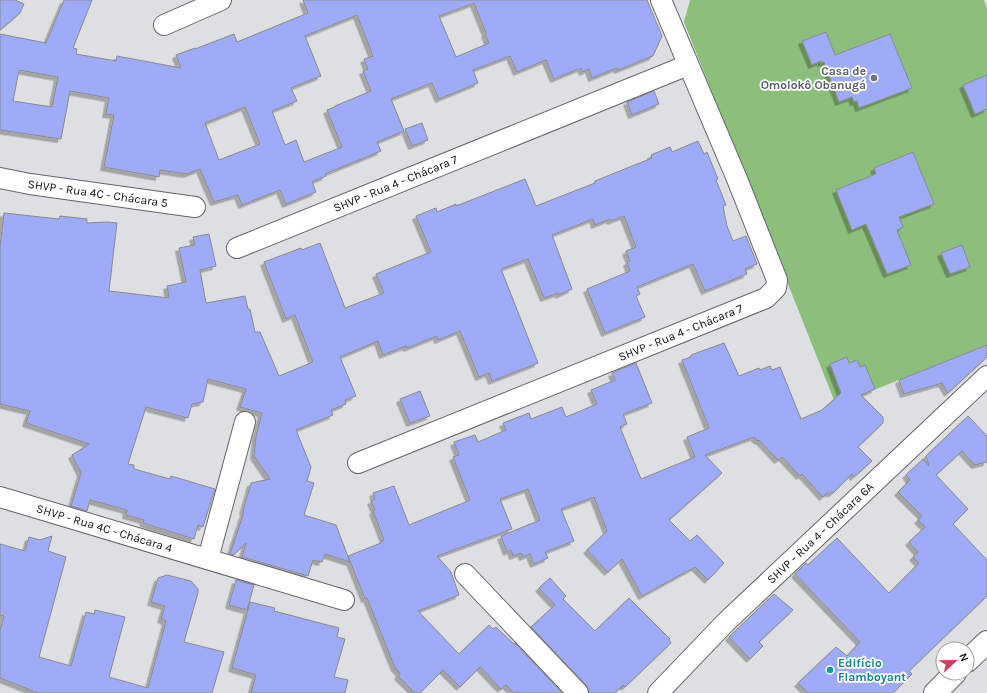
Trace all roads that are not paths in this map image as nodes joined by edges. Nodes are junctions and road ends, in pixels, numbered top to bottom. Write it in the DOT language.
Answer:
graph roads {
  1 [pos="221,0"];
  2 [pos="662,0"];
  3 [pos="164,25"];
  4 [pos="688,64"];
  5 [pos="0,178"];
  6 [pos="196,207"];
  7 [pos="237,248"];
  8 [pos="987,376"];
  9 [pos="245,422"];
  10 [pos="358,463"];
  11 [pos="0,497"];
  12 [pos="208,560"];
  13 [pos="465,574"];
  14 [pos="344,600"];
  15 [pos="987,642"];
  16 [pos="975,653"];
  17 [pos="947,681"];
  18 [pos="578,693"];
  19 [pos="658,693"];
  20 [pos="935,693"];
  1 -- 3 [label="street"];
  2 -- 4 [label="street, SHVP - Rua 4 - Chácara 7"];
  4 -- 7 [label="street, SHVP - Rua 4 - Chácara 7"];
  4 -- 10 [label="street, SHVP - Rua 4 - Chácara 7"];
  5 -- 6 [label="street, SHVP - Rua 4C - Chácara 5"];
  8 -- 19 [label="street, SHVP - Rua 4 - Chácara 6A"];
  9 -- 12 [label="street"];
  11 -- 12 [label="street, SHVP - Rua 4C - Chácara 4"];
  12 -- 14 [label="street, SHVP - Rua 4C - Chácara 4"];
  13 -- 18 [label="street"];
  15 -- 16 [label="street"];
  17 -- 20 [label="street"];
}
